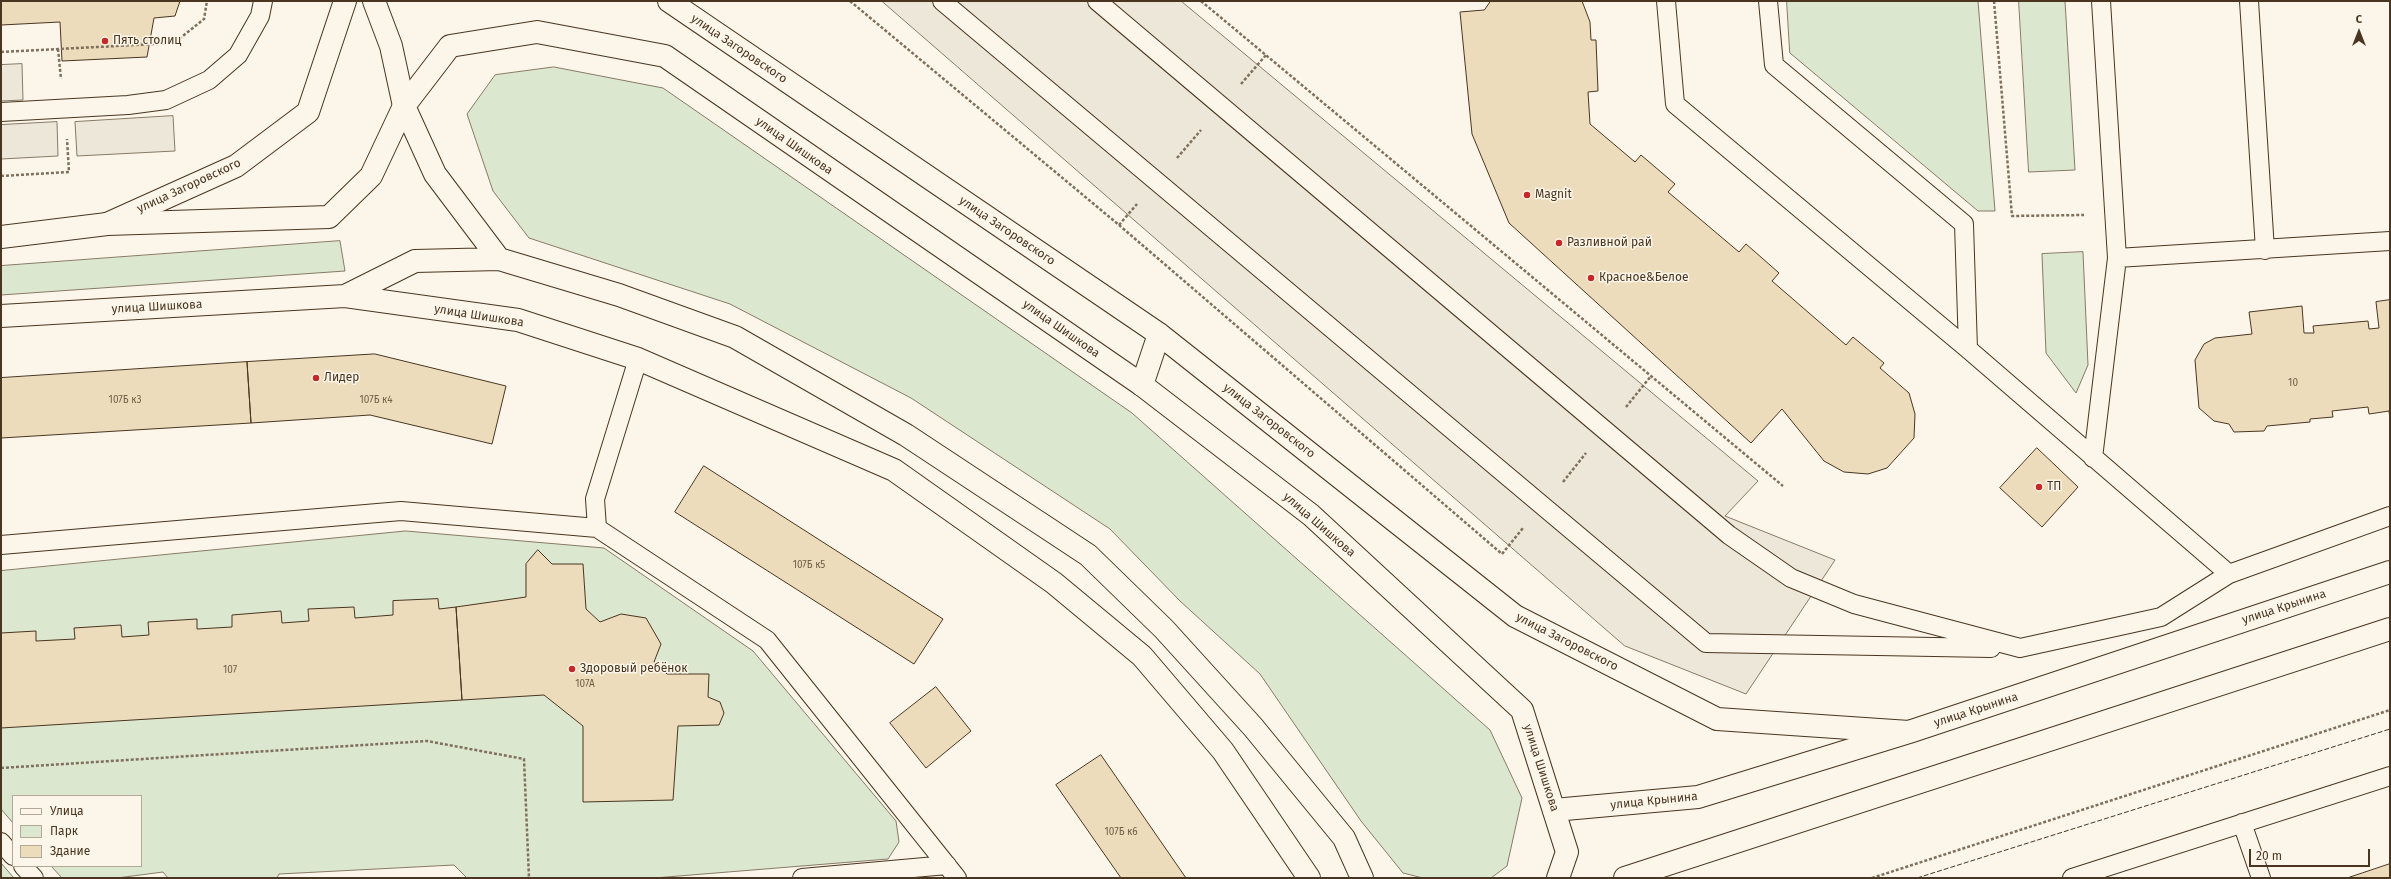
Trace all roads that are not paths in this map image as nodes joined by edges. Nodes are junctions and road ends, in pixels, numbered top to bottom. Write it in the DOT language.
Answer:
graph roads {
  1 [pos="263,1"];
  2 [pos="345,1"];
  3 [pos="374,1"];
  4 [pos="669,1"];
  5 [pos="942,1"];
  6 [pos="1097,1"];
  7 [pos="1666,1"];
  8 [pos="1768,1"];
  9 [pos="2101,1"];
  10 [pos="2249,1"];
  11 [pos="404,106"];
  12 [pos="1,112"];
  13 [pos="107,224"];
  14 [pos="1,237"];
  15 [pos="2390,241"];
  16 [pos="2265,250"];
  17 [pos="2117,258"];
  18 [pos="499,260"];
  19 [pos="345,296"];
  20 [pos="1,316"];
  21 [pos="1159,334"];
  22 [pos="1968,349"];
  23 [pos="638,359"];
  24 [pos="1142,385"];
  25 [pos="2093,458"];
  26 [pos="2390,516"];
  27 [pos="597,528"];
  28 [pos="1,545"];
  29 [pos="2390,572"];
  30 [pos="2229,574"];
  31 [pos="2390,629"];
  32 [pos="2020,648"];
  33 [pos="1909,732"];
  34 [pos="2390,776"];
  35 [pos="1554,810"];
  36 [pos="2242,824"];
  37 [pos="1,842"];
  38 [pos="12,855"];
  39 [pos="24,867"];
  40 [pos="952,872"];
  41 [pos="34,878"];
  42 [pos="802,878"];
  43 [pos="1309,878"];
  44 [pos="1362,878"];
  45 [pos="1558,878"];
  46 [pos="1625,878"];
  47 [pos="2072,878"];
  48 [pos="2261,878"];
  1 -- 12 [label="lane"];
  2 -- 13 [label="main road, улица Загоровского"];
  3 -- 11 [label="main road"];
  4 -- 21 [label="main road, улица Загоровского"];
  5 -- 32 [label="lane"];
  6 -- 32 [label="lane"];
  7 -- 22 [label="lane"];
  8 -- 22 [label="lane"];
  9 -- 17 [label="lane"];
  10 -- 16 [label="lane"];
  11 -- 13 [label="main road, улица Шишкова"];
  11 -- 18 [label="main road"];
  11 -- 24 [label="main road, улица Шишкова"];
  13 -- 14 [label="main road, улица Шишкова"];
  15 -- 16 [label="lane"];
  16 -- 17 [label="lane"];
  17 -- 25 [label="lane"];
  18 -- 19 [label="main road"];
  18 -- 44 [label="main road"];
  19 -- 20 [label="main road, улица Шишкова"];
  19 -- 23 [label="main road, улица Шишкова"];
  21 -- 24 [label="main road"];
  21 -- 33 [label="main road, улица Загоровского"];
  22 -- 25 [label="lane"];
  23 -- 27 [label="lane"];
  23 -- 43 [label="main road, улица Шишкова"];
  24 -- 35 [label="main road, улица Шишкова"];
  25 -- 30 [label="lane"];
  26 -- 30 [label="lane"];
  27 -- 28 [label="lane"];
  27 -- 40 [label="lane"];
  29 -- 33 [label="main road, улица Крынина"];
  30 -- 32 [label="lane"];
  31 -- 46 [label="main road"];
  33 -- 35 [label="main road, улица Крынина"];
  34 -- 36 [label="lane"];
  35 -- 45 [label="main road, улица Шишкова"];
  36 -- 47 [label="lane"];
  36 -- 48 [label="lane"];
  37 -- 38 [label="lane"];
  39 -- 41 [label="lane"];
  40 -- 42 [label="lane"];
}
